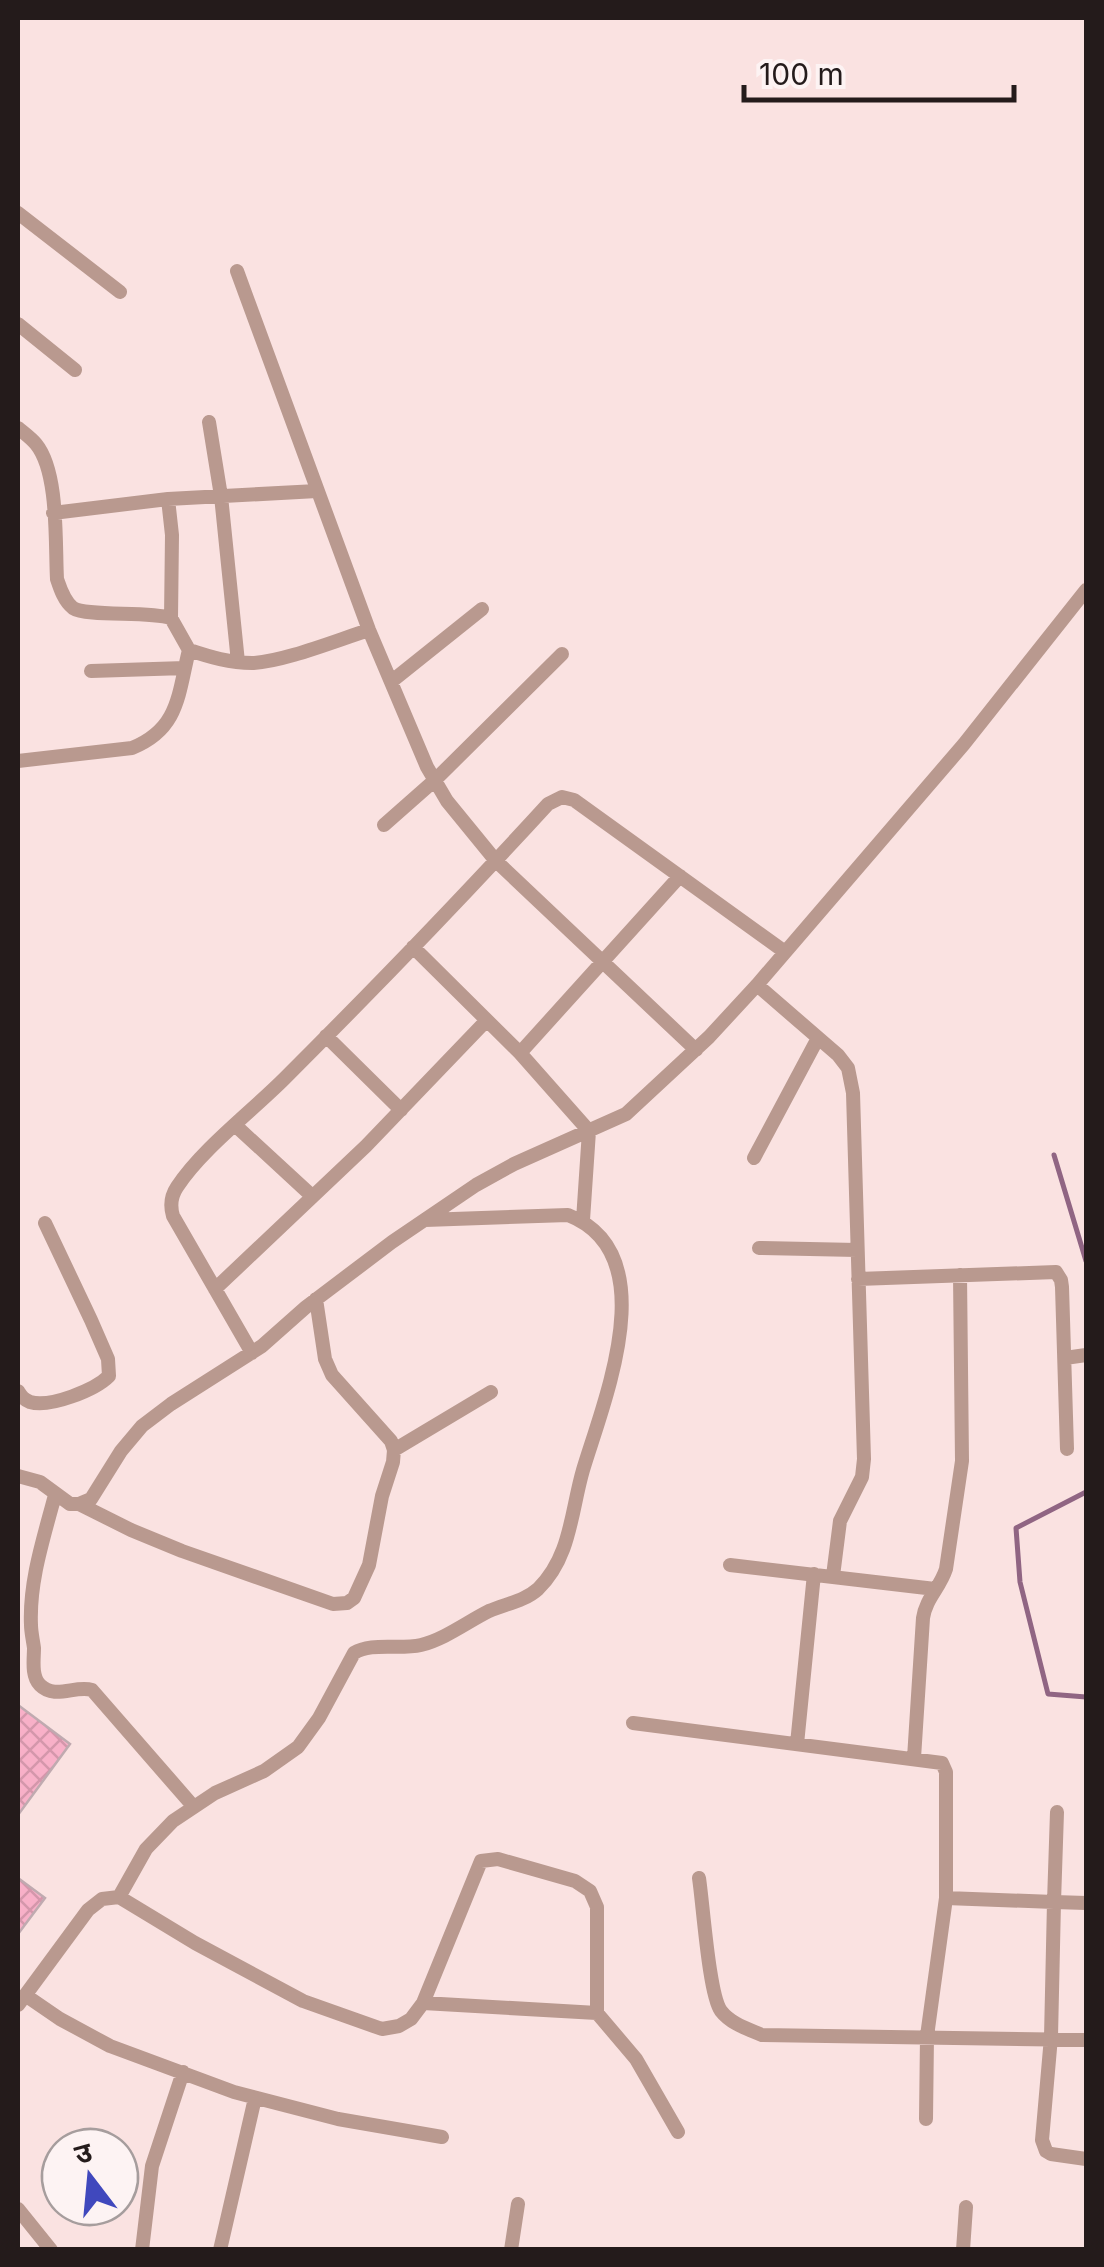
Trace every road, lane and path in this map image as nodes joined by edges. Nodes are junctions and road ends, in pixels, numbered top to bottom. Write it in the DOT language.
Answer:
graph roads {
  1 [pos="18,213"];
  2 [pos="237,272"];
  3 [pos="120,292"];
  4 [pos="18,324"];
  5 [pos="75,370"];
  6 [pos="209,422"];
  7 [pos="18,428"];
  8 [pos="317,490"];
  9 [pos="221,496"];
  10 [pos="168,499"];
  11 [pos="54,514"];
  12 [pos="1086,590"];
  13 [pos="482,609"];
  14 [pos="171,618"];
  15 [pos="369,630"];
  16 [pos="189,650"];
  17 [pos="562,654"];
  18 [pos="238,662"];
  19 [pos="184,668"];
  20 [pos="91,671"];
  21 [pos="392,681"];
  22 [pos="18,761"];
  23 [pos="435,780"];
  24 [pos="384,824"];
  25 [pos="496,862"];
  26 [pos="680,876"];
  27 [pos="413,947"];
  28 [pos="785,952"];
  29 [pos="602,962"];
  30 [pos="757,985"];
  31 [pos="486,1021"];
  32 [pos="326,1036"];
  33 [pos="818,1038"];
  34 [pos="696,1050"];
  35 [pos="520,1053"];
  36 [pos="401,1110"];
  37 [pos="236,1126"];
  38 [pos="590,1131"];
  39 [pos="754,1158"];
  40 [pos="312,1196"];
  41 [pos="424,1220"];
  42 [pos="583,1220"];
  43 [pos="44,1223"];
  44 [pos="759,1248"];
  45 [pos="857,1250"];
  46 [pos="960,1275"];
  47 [pos="858,1279"];
  48 [pos="215,1289"];
  49 [pos="316,1300"];
  50 [pos="252,1353"];
  51 [pos="1086,1356"];
  52 [pos="1065,1358"];
  53 [pos="18,1391"];
  54 [pos="491,1392"];
  55 [pos="1067,1449"];
  56 [pos="394,1450"];
  57 [pos="18,1476"];
  58 [pos="55,1495"];
  59 [pos="80,1504"];
  60 [pos="730,1565"];
  61 [pos="814,1574"];
  62 [pos="833,1576"];
  63 [pos="935,1589"];
  64 [pos="633,1723"];
  65 [pos="797,1744"];
  66 [pos="914,1758"];
  67 [pos="193,1806"];
  68 [pos="1057,1812"];
  69 [pos="700,1878"];
  70 [pos="119,1897"];
  71 [pos="946,1898"];
  72 [pos="1054,1902"];
  73 [pos="1086,1903"];
  74 [pos="22,2000"];
  75 [pos="423,2004"];
  76 [pos="597,2014"];
  77 [pos="927,2036"];
  78 [pos="1051,2037"];
  79 [pos="1086,2040"];
  80 [pos="184,2072"];
  81 [pos="255,2098"];
  82 [pos="926,2119"];
  83 [pos="678,2132"];
  84 [pos="442,2137"];
  85 [pos="1086,2159"];
  86 [pos="518,2204"];
  87 [pos="966,2207"];
  88 [pos="18,2208"];
  89 [pos="52,2250"];
  90 [pos="142,2250"];
  91 [pos="220,2250"];
  92 [pos="511,2250"];
  93 [pos="962,2250"];
  1 -- 3 [label="street"];
  2 -- 8 [label="street"];
  4 -- 5 [label="street"];
  6 -- 9 [label="street"];
  7 -- 11 [label="street"];
  8 -- 9 [label="street"];
  8 -- 15 [label="street"];
  9 -- 10 [label="street"];
  9 -- 18 [label="street"];
  10 -- 11 [label="street"];
  10 -- 14 [label="street"];
  11 -- 14 [label="street"];
  12 -- 28 [label="street"];
  13 -- 21 [label="street"];
  14 -- 16 [label="street"];
  15 -- 18 [label="street"];
  15 -- 21 [label="street"];
  16 -- 18 [label="street"];
  16 -- 19 [label="street"];
  17 -- 23 [label="street"];
  19 -- 20 [label="street"];
  19 -- 22 [label="street"];
  21 -- 23 [label="street"];
  23 -- 24 [label="street"];
  23 -- 25 [label="street"];
  25 -- 26 [label="street"];
  25 -- 27 [label="street"];
  25 -- 29 [label="street"];
  26 -- 28 [label="street"];
  26 -- 29 [label="street"];
  27 -- 31 [label="street"];
  27 -- 32 [label="street"];
  28 -- 30 [label="street"];
  29 -- 34 [label="street"];
  29 -- 35 [label="street"];
  30 -- 33 [label="street"];
  30 -- 34 [label="street"];
  31 -- 35 [label="street"];
  31 -- 36 [label="street"];
  32 -- 36 [label="street"];
  32 -- 37 [label="street"];
  33 -- 39 [label="street"];
  33 -- 45 [label="street"];
  34 -- 38 [label="street"];
  35 -- 38 [label="street"];
  36 -- 40 [label="street"];
  37 -- 40 [label="street"];
  37 -- 48 [label="street"];
  38 -- 41 [label="street"];
  38 -- 42 [label="street"];
  40 -- 48 [label="street"];
  41 -- 42 [label="street"];
  41 -- 49 [label="street"];
  42 -- 67 [label="street"];
  43 -- 53 [label="street"];
  44 -- 45 [label="street"];
  45 -- 47 [label="street"];
  46 -- 47 [label="street"];
  46 -- 52 [label="street"];
  46 -- 63 [label="street"];
  47 -- 62 [label="street"];
  48 -- 50 [label="street"];
  49 -- 50 [label="street"];
  49 -- 56 [label="street"];
  50 -- 59 [label="street"];
  51 -- 52 [label="street"];
  52 -- 55 [label="street"];
  54 -- 56 [label="street"];
  56 -- 59 [label="street"];
  57 -- 58 [label="street"];
  58 -- 59 [label="street"];
  58 -- 67 [label="street"];
  60 -- 61 [label="street"];
  61 -- 62 [label="street"];
  61 -- 65 [label="street"];
  62 -- 63 [label="street"];
  63 -- 66 [label="street"];
  64 -- 65 [label="street"];
  65 -- 66 [label="street"];
  66 -- 71 [label="street"];
  67 -- 70 [label="street"];
  68 -- 72 [label="street"];
  69 -- 77 [label="street"];
  70 -- 74 [label="street"];
  70 -- 75 [label="street"];
  71 -- 72 [label="street"];
  71 -- 77 [label="street"];
  72 -- 73 [label="street"];
  72 -- 78 [label="street"];
  74 -- 80 [label="street"];
  75 -- 76 [label="street"];
  75 -- 76 [label="street"];
  76 -- 83 [label="street"];
  77 -- 78 [label="street"];
  77 -- 82 [label="street"];
  78 -- 79 [label="street"];
  78 -- 85 [label="street"];
  80 -- 81 [label="street"];
  80 -- 90 [label="street"];
  81 -- 84 [label="street"];
  81 -- 91 [label="street"];
  86 -- 92 [label="street"];
  87 -- 93 [label="street"];
  88 -- 89 [label="street"];
}
